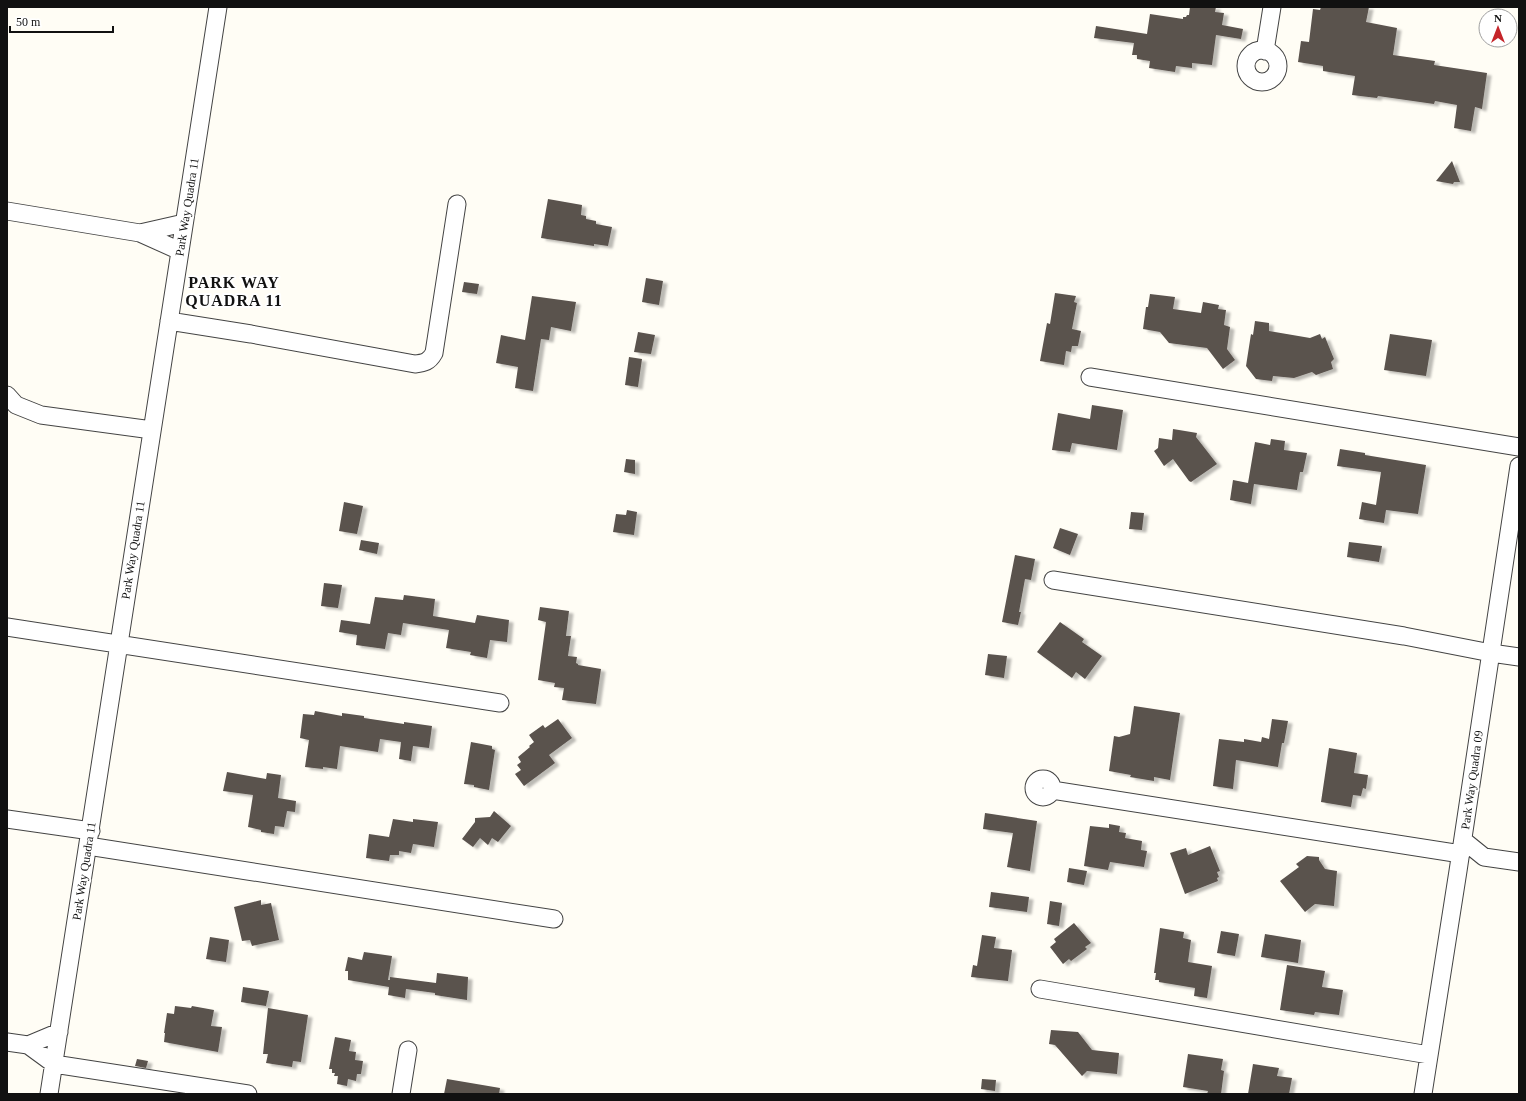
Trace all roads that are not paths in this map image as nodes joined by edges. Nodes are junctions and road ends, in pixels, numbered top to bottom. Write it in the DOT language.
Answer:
graph roads {
  1 [pos="218,7"];
  2 [pos="1272,7"];
  3 [pos="1265,51"];
  4 [pos="457,204"];
  5 [pos="7,211"];
  6 [pos="184,223"];
  7 [pos="140,233"];
  8 [pos="180,251"];
  9 [pos="169,321"];
  10 [pos="1090,377"];
  11 [pos="7,395"];
  12 [pos="152,430"];
  13 [pos="1519,447"];
  14 [pos="1519,466"];
  15 [pos="1053,580"];
  16 [pos="7,627"];
  17 [pos="119,644"];
  18 [pos="1491,653"];
  19 [pos="1519,657"];
  20 [pos="500,703"];
  21 [pos="1052,790"];
  22 [pos="7,819"];
  23 [pos="90,838"];
  24 [pos="1462,847"];
  25 [pos="1484,857"];
  26 [pos="1519,862"];
  27 [pos="1458,871"];
  28 [pos="554,919"];
  29 [pos="1040,989"];
  30 [pos="59,1032"];
  31 [pos="7,1042"];
  32 [pos="28,1045"];
  33 [pos="408,1050"];
  34 [pos="1429,1055"];
  35 [pos="54,1064"];
  36 [pos="49,1094"];
  37 [pos="248,1094"];
  38 [pos="401,1094"];
  39 [pos="1423,1094"];
  1 -- 6 [label="street, Park Way Quadra 11"];
  2 -- 3 [label="street"];
  4 -- 9 [label="street"];
  5 -- 7 [label="street"];
  6 -- 7 [label="street"];
  6 -- 8 [label="street, Park Way Quadra 11"];
  7 -- 8 [label="street"];
  8 -- 9 [label="street, Park Way Quadra 11"];
  9 -- 12 [label="street, Park Way Quadra 11"];
  10 -- 13 [label="street"];
  11 -- 12 [label="street"];
  12 -- 17 [label="street, Park Way Quadra 11"];
  14 -- 18 [label="street, Park Way Quadra 09"];
  15 -- 18 [label="street"];
  16 -- 17 [label="street"];
  17 -- 20 [label="street"];
  17 -- 23 [label="street, Park Way Quadra 11"];
  18 -- 19 [label="street"];
  18 -- 24 [label="street, Park Way Quadra 09"];
  21 -- 24 [label="street"];
  22 -- 23 [label="street"];
  23 -- 28 [label="street"];
  23 -- 30 [label="street, Park Way Quadra 11"];
  24 -- 25 [label="street"];
  24 -- 27 [label="street, Park Way Quadra 09"];
  25 -- 26 [label="street"];
  25 -- 27 [label="street"];
  27 -- 34 [label="street, Park Way Quadra 09"];
  29 -- 34 [label="street"];
  30 -- 32 [label="street"];
  30 -- 35 [label="street, Park Way Quadra 11"];
  31 -- 32 [label="street"];
  32 -- 35 [label="street"];
  33 -- 38 [label="street"];
  34 -- 39 [label="street, Park Way Quadra 09"];
  35 -- 36 [label="street, Park Way Quadra 11"];
  35 -- 37 [label="street"];
}
